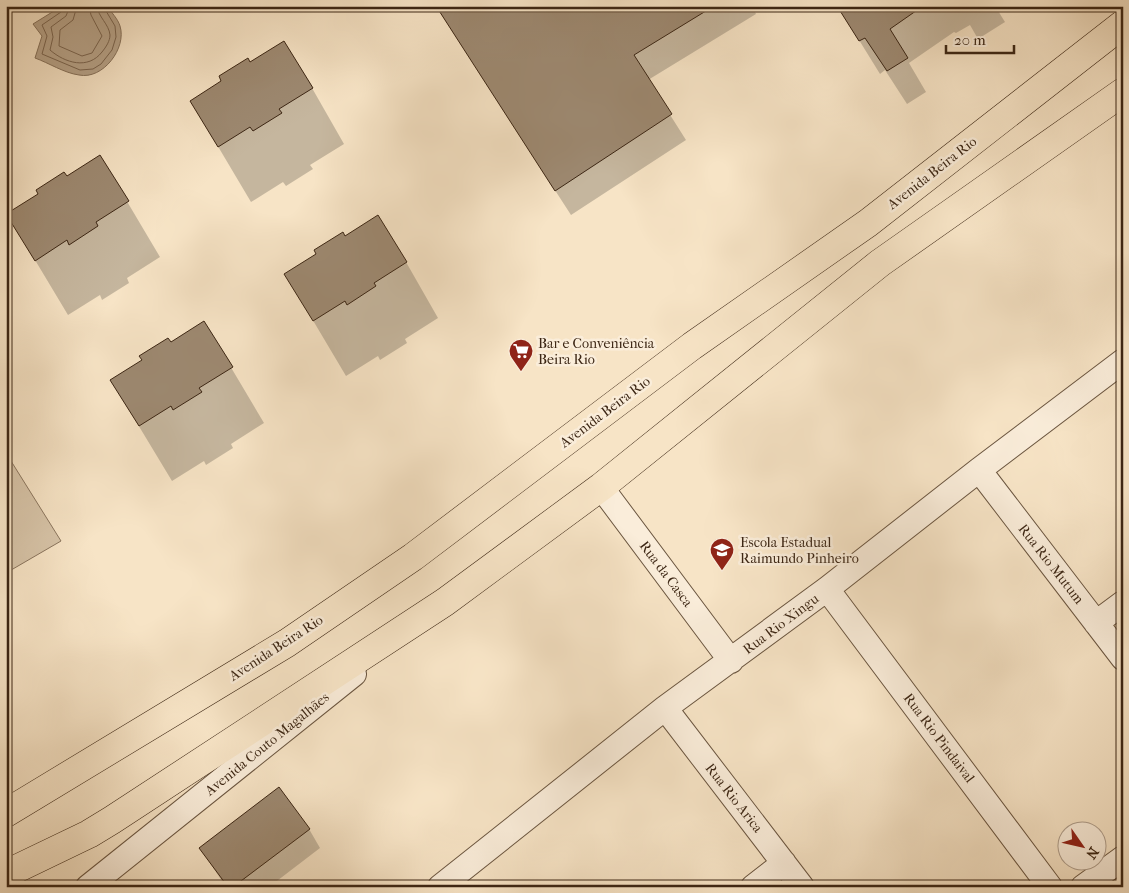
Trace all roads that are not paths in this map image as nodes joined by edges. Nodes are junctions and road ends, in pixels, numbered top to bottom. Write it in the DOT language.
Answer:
graph roads {
  1 [pos="1123,24"];
  2 [pos="1123,92"];
  3 [pos="868,223"];
  4 [pos="880,263"];
  5 [pos="1123,361"];
  6 [pos="979,470"];
  7 [pos="601,487"];
  8 [pos="828,589"];
  9 [pos="445,602"];
  10 [pos="1123,603"];
  11 [pos="1096,623"];
  12 [pos="1123,658"];
  13 [pos="731,661"];
  14 [pos="665,708"];
  15 [pos="199,763"];
  16 [pos="68,773"];
  17 [pos="6,800"];
  18 [pos="6,812"];
  19 [pos="6,856"];
  20 [pos="1123,858"];
  21 [pos="784,863"];
  22 [pos="6,874"];
  23 [pos="452,883"];
  24 [pos="88,887"];
  25 [pos="753,887"];
  26 [pos="802,887"];
  27 [pos="1050,887"];
  28 [pos="1083,887"];
  1 -- 3 [label="main road, Avenida Beira Rio"];
  2 -- 4 [label="main road"];
  3 -- 4 [label="main road"];
  3 -- 16 [label="main road, Avenida Beira Rio"];
  4 -- 7 [label="main road"];
  5 -- 6 [label="street, Rua Rio Xingu"];
  6 -- 8 [label="street, Rua Rio Xingu"];
  6 -- 11 [label="street, Rua Rio Mutum"];
  7 -- 9 [label="main road"];
  7 -- 13 [label="street, Rua da Casca"];
  8 -- 13 [label="street, Rua Rio Xingu"];
  8 -- 27 [label="street, Rua Rio Pindaival"];
  9 -- 15 [label="main road"];
  9 -- 24 [label="street, Avenida Couto Magalhães"];
  10 -- 11 [label="street"];
  11 -- 12 [label="street, Rua Rio Mutum"];
  13 -- 14 [label="street, Rua Rio Xingu"];
  14 -- 21 [label="street, Rua Rio Arica"];
  14 -- 23 [label="street, Rua Rio Xingu"];
  15 -- 19 [label="main road"];
  15 -- 22 [label="main road"];
  16 -- 17 [label="main road, Avenida Beira Rio"];
  16 -- 18 [label="main road, Avenida Beira Rio"];
  20 -- 28 [label="street"];
  21 -- 25 [label="street"];
  21 -- 26 [label="street, Rua Rio Arica"];
}
